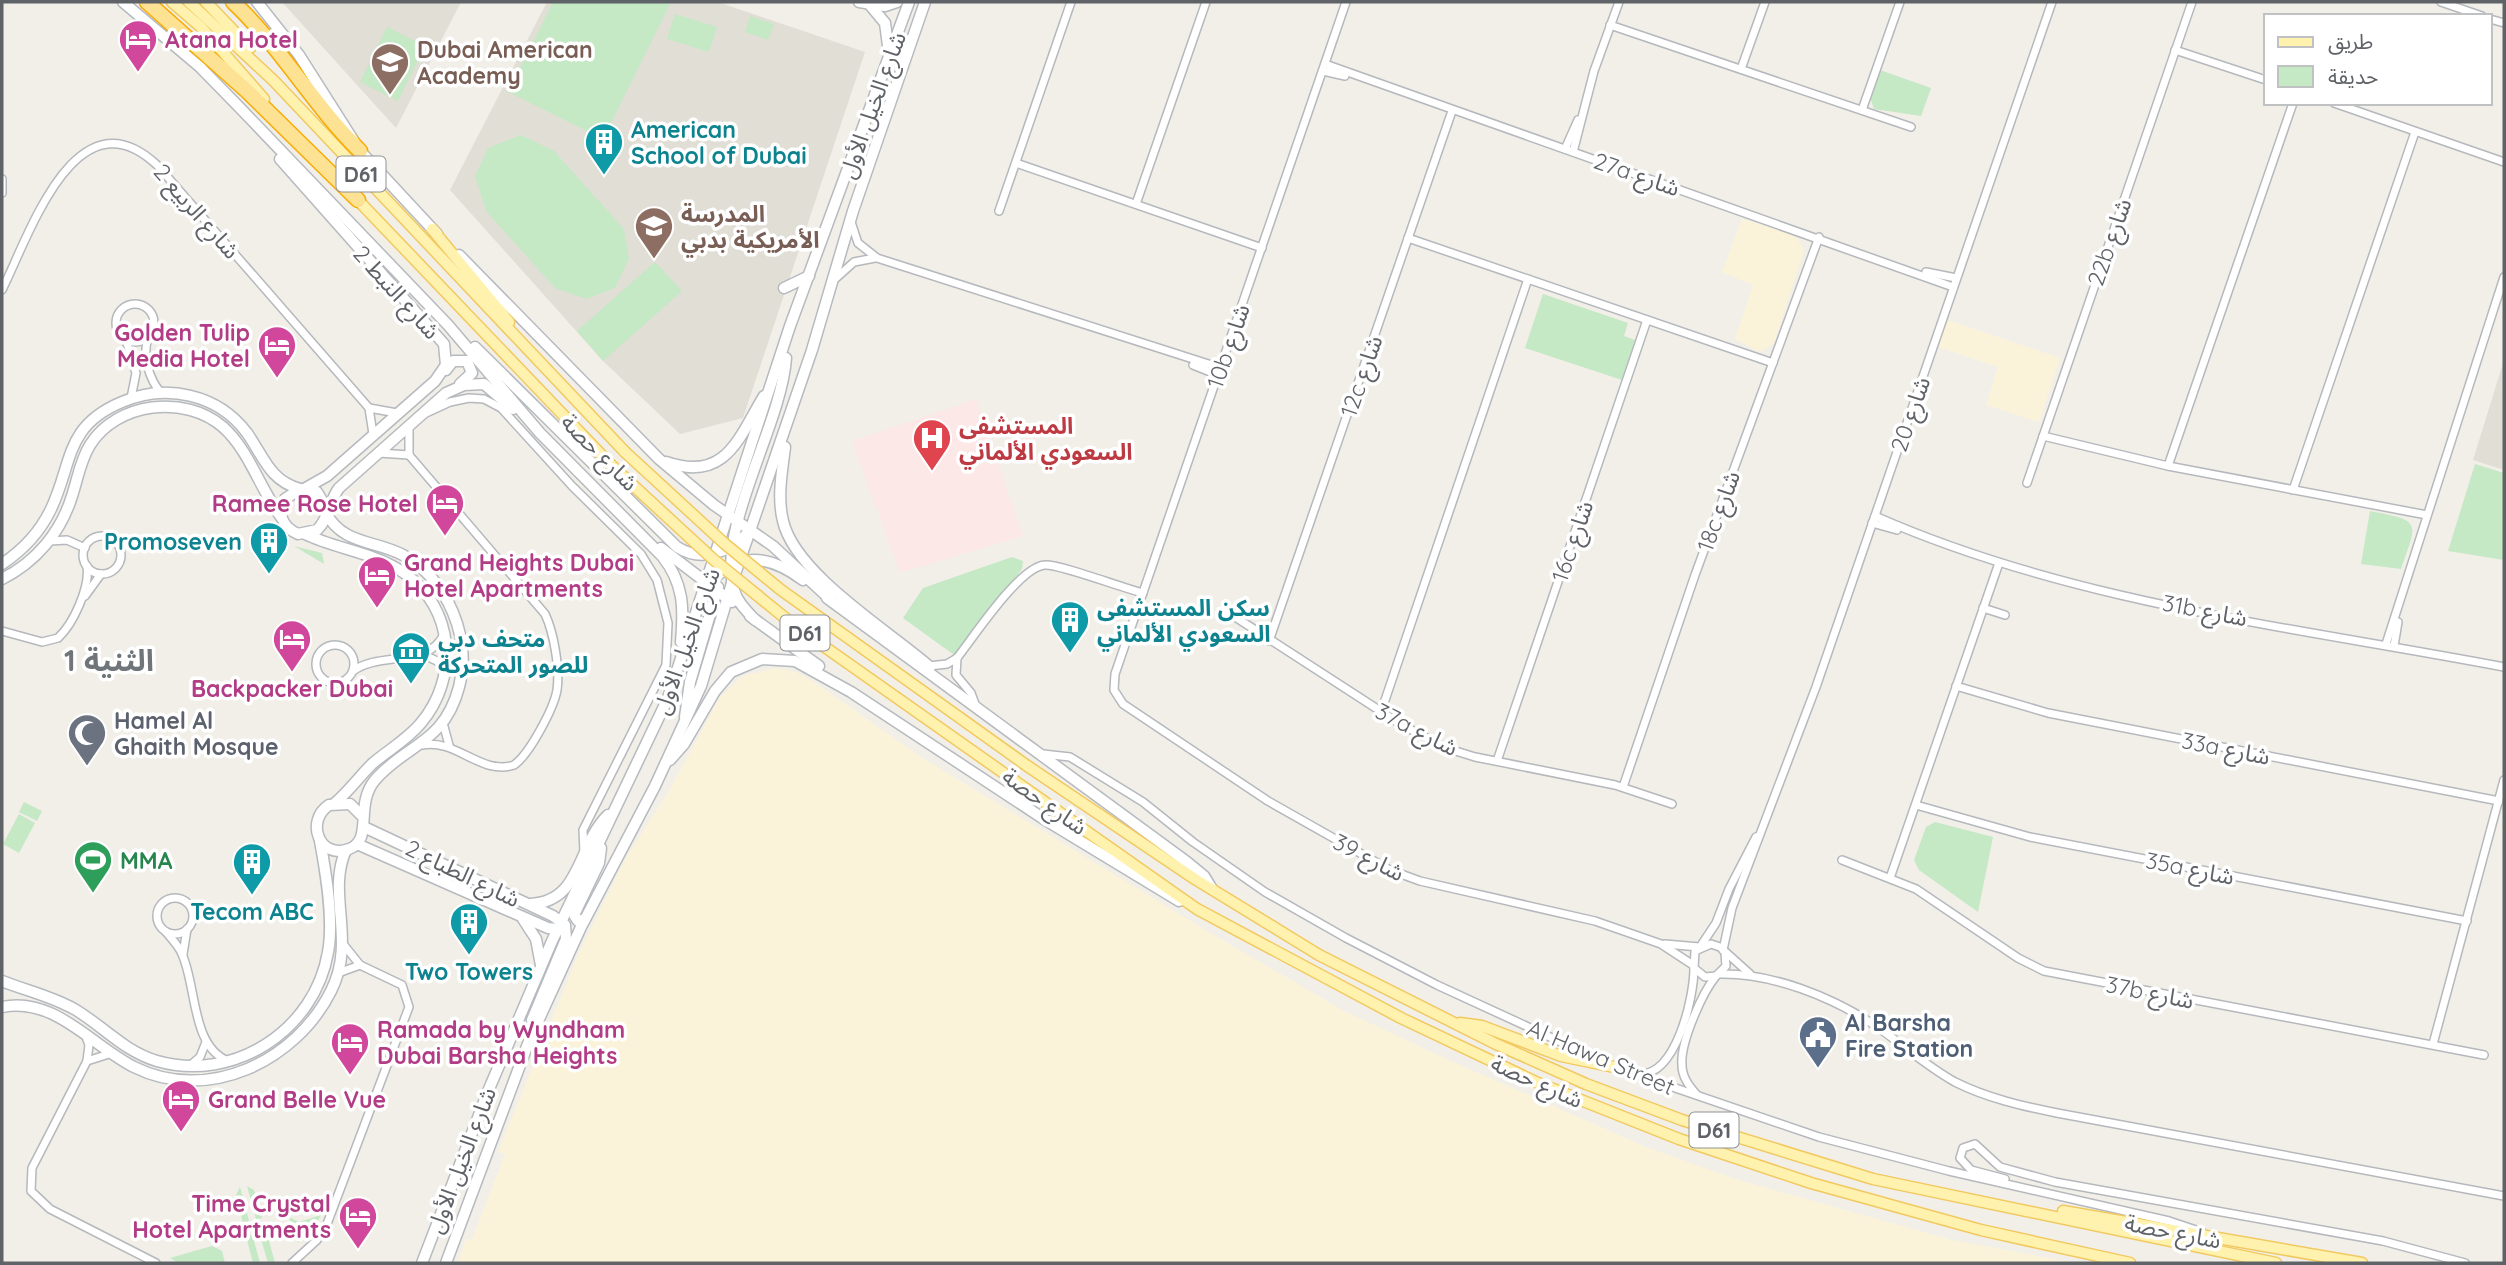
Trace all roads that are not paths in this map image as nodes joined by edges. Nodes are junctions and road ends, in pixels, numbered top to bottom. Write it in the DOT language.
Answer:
graph roads {
  1 [pos="147,2"];
  2 [pos="172,2"];
  3 [pos="189,2"];
  4 [pos="205,2"];
  5 [pos="233,2"];
  6 [pos="257,2"];
  7 [pos="897,2"];
  8 [pos="909,2"];
  9 [pos="925,2"];
  10 [pos="1072,2"];
  11 [pos="1206,2"];
  12 [pos="1346,2"];
  13 [pos="1619,2"];
  14 [pos="1765,2"];
  15 [pos="1900,2"];
  16 [pos="2052,2"];
  17 [pos="2192,2"];
  18 [pos="2441,2"];
  19 [pos="124,4"];
  20 [pos="865,4"];
  21 [pos="2459,5"];
  22 [pos="2478,14"];
  23 [pos="1611,25"];
  24 [pos="2175,50"];
  25 [pos="889,57"];
  26 [pos="1324,68"];
  27 [pos="1741,69"];
  28 [pos="2264,79"];
  29 [pos="274,81"];
  30 [pos="2292,105"];
  31 [pos="2340,105"];
  32 [pos="242,110"];
  33 [pos="1862,110"];
  34 [pos="1452,111"];
  35 [pos="1912,127"];
  36 [pos="2415,132"];
  37 [pos="360,151"];
  38 [pos="1569,151"];
  39 [pos="2504,162"];
  40 [pos="1016,163"];
  41 [pos="2,179"];
  42 [pos="2,193"];
  43 [pos="358,200"];
  44 [pos="1136,204"];
  45 [pos="999,211"];
  46 [pos="851,214"];
  47 [pos="432,229"];
  48 [pos="1819,237"];
  49 [pos="1408,238"];
  50 [pos="1262,248"];
  51 [pos="877,258"];
  52 [pos="1915,271"];
  53 [pos="809,276"];
  54 [pos="2504,277"];
  55 [pos="1956,278"];
  56 [pos="1528,279"];
  57 [pos="829,284"];
  58 [pos="1953,287"];
  59 [pos="784,288"];
  60 [pos="2,290"];
  61 [pos="2499,302"];
  62 [pos="2504,308"];
  63 [pos="1647,320"];
  64 [pos="448,325"];
  65 [pos="149,336"];
  66 [pos="786,338"];
  67 [pos="126,340"];
  68 [pos="530,349"];
  69 [pos="1773,363"];
  70 [pos="1219,372"];
  71 [pos="435,381"];
  72 [pos="771,390"];
  73 [pos="161,393"];
  74 [pos="446,393"];
  75 [pos="131,398"];
  76 [pos="369,408"];
  77 [pos="397,413"];
  78 [pos="422,414"];
  79 [pos="409,426"];
  80 [pos="788,427"];
  81 [pos="540,433"];
  82 [pos="373,435"];
  83 [pos="2043,436"];
  84 [pos="377,454"];
  85 [pos="409,455"];
  86 [pos="659,459"];
  87 [pos="2168,466"];
  88 [pos="2026,483"];
  89 [pos="302,489"];
  90 [pos="2293,490"];
  91 [pos="326,511"];
  92 [pos="2427,515"];
  93 [pos="281,517"];
  94 [pos="626,517"];
  95 [pos="62,519"];
  96 [pos="734,519"];
  97 [pos="1873,520"];
  98 [pos="751,529"];
  99 [pos="305,534"];
  100 [pos="49,541"];
  101 [pos="73,541"];
  102 [pos="85,548"];
  103 [pos="727,548"];
  104 [pos="1999,563"];
  105 [pos="2,564"];
  106 [pos="87,566"];
  107 [pos="731,567"];
  108 [pos="102,575"];
  109 [pos="2,579"];
  110 [pos="732,583"];
  111 [pos="708,587"];
  112 [pos="1142,597"];
  113 [pos="728,599"];
  114 [pos="831,600"];
  115 [pos="78,605"];
  116 [pos="1983,608"];
  117 [pos="1226,611"];
  118 [pos="2005,615"];
  119 [pos="755,620"];
  120 [pos="2,631"];
  121 [pos="445,633"];
  122 [pos="1269,641"];
  123 [pos="2390,645"];
  124 [pos="351,653"];
  125 [pos="421,654"];
  126 [pos="957,658"];
  127 [pos="374,660"];
  128 [pos="679,660"];
  129 [pos="929,666"];
  130 [pos="2504,667"];
  131 [pos="353,671"];
  132 [pos="446,674"];
  133 [pos="1956,686"];
  134 [pos="1114,690"];
  135 [pos="851,692"];
  136 [pos="961,694"];
  137 [pos="975,704"];
  138 [pos="1381,712"];
  139 [pos="685,718"];
  140 [pos="443,721"];
  141 [pos="421,745"];
  142 [pos="449,745"];
  143 [pos="1043,754"];
  144 [pos="1497,761"];
  145 [pos="666,764"];
  146 [pos="2504,780"];
  147 [pos="1623,787"];
  148 [pos="2498,801"];
  149 [pos="335,803"];
  150 [pos="1672,804"];
  151 [pos="1916,805"];
  152 [pos="613,811"];
  153 [pos="363,821"];
  154 [pos="1763,824"];
  155 [pos="320,841"];
  156 [pos="600,841"];
  157 [pos="357,844"];
  158 [pos="346,850"];
  159 [pos="416,850"];
  160 [pos="584,853"];
  161 [pos="1842,860"];
  162 [pos="407,866"];
  163 [pos="1890,878"];
  164 [pos="1212,890"];
  165 [pos="528,905"];
  166 [pos="1197,909"];
  167 [pos="518,915"];
  168 [pos="2466,921"];
  169 [pos="583,923"];
  170 [pos="562,927"];
  171 [pos="187,929"];
  172 [pos="166,932"];
  173 [pos="551,943"];
  174 [pos="1661,944"];
  175 [pos="344,946"];
  176 [pos="1700,947"];
  177 [pos="560,951"];
  178 [pos="1724,951"];
  179 [pos="183,955"];
  180 [pos="360,965"];
  181 [pos="1693,967"];
  182 [pos="540,968"];
  183 [pos="338,973"];
  184 [pos="1718,975"];
  185 [pos="1754,976"];
  186 [pos="2,981"];
  187 [pos="2,1007"];
  188 [pos="1456,1023"];
  189 [pos="85,1034"];
  190 [pos="528,1041"];
  191 [pos="206,1042"];
  192 [pos="2433,1044"];
  193 [pos="111,1054"];
  194 [pos="2484,1055"];
  195 [pos="87,1061"];
  196 [pos="229,1062"];
  197 [pos="190,1066"];
  198 [pos="1619,1069"];
  199 [pos="1697,1096"];
  200 [pos="2039,1189"];
  201 [pos="2504,1196"];
  202 [pos="1983,1201"];
  203 [pos="2211,1238"];
  204 [pos="156,1263"];
  205 [pos="292,1263"];
  206 [pos="422,1263"];
  207 [pos="446,1263"];
  208 [pos="2130,1263"];
  209 [pos="2277,1263"];
  210 [pos="2362,1263"];
  211 [pos="2465,1263"];
  1 -- 43 [label="highway"];
  2 -- 43 [label="main road, شارع حصة / D61"];
  3 -- 29 [label="main road, شارع حصة / D61"];
  4 -- 29 [label="main road"];
  5 -- 37 [label="highway"];
  6 -- 37 [label="main road"];
  7 -- 20 [label="main road"];
  8 -- 25 [label="main road, شارع الخيل الأول"];
  9 -- 46 [label="main road, شارع الخيل الأول"];
  10 -- 40 [label="street"];
  11 -- 44 [label="street"];
  12 -- 26 [label="street, 10b شارع"];
  13 -- 23 [label="street"];
  14 -- 27 [label="street"];
  15 -- 33 [label="street"];
  16 -- 55 [label="street, شارع 20"];
  17 -- 24 [label="street, 22b شارع"];
  18 -- 21 [label="street"];
  19 -- 32 [label="main road"];
  20 -- 25 [label="main road"];
  21 -- 22 [label="street"];
  23 -- 27 [label="street"];
  23 -- 38 [label="street"];
  24 -- 28 [label="street"];
  24 -- 83 [label="street, 22b شارع"];
  25 -- 53 [label="main road, شارع الخيل الأول"];
  26 -- 34 [label="street, 27a شارع"];
  26 -- 50 [label="street, 10b شارع"];
  27 -- 33 [label="street"];
  29 -- 68 [label="main road, شارع حصة / D61"];
  30 -- 87 [label="street"];
  31 -- 36 [label="street"];
  32 -- 64 [label="main road"];
  32 -- 71 [label="main road, شارع النبط 2"];
  33 -- 35 [label="street"];
  34 -- 38 [label="street, 27a شارع"];
  34 -- 49 [label="street, 12c شارع"];
  36 -- 39 [label="street"];
  36 -- 90 [label="street"];
  37 -- 47 [label="main road"];
  38 -- 48 [label="street, 27a شارع"];
  40 -- 44 [label="street"];
  40 -- 45 [label="street"];
  41 -- 42 [label="street"];
  43 -- 166 [label="main road, شارع حصة / D61, bridge"];
  44 -- 50 [label="street"];
  46 -- 51 [label="street"];
  46 -- 57 [label="main road, شارع الخيل الأول"];
  47 -- 68 [label="main road"];
  47 -- 86 [label="main road"];
  48 -- 52 [label="street, 27a شارع"];
  48 -- 69 [label="street, 18c شارع"];
  49 -- 56 [label="street"];
  49 -- 122 [label="street, 12c شارع"];
  50 -- 70 [label="street, 10b شارع"];
  51 -- 57 [label="street"];
  51 -- 70 [label="street"];
  52 -- 55 [label="street, 27a شارع"];
  52 -- 58 [label="street, 27a شارع"];
  53 -- 59 [label="main road"];
  53 -- 66 [label="main road, شارع الخيل الأول"];
  54 -- 61 [label="street"];
  55 -- 58 [label="street, شارع 20"];
  56 -- 63 [label="street"];
  56 -- 138 [label="street"];
  57 -- 80 [label="main road, شارع الخيل الأول"];
  58 -- 97 [label="street, شارع 20"];
  60 -- 76 [label="street, شارع الربيع 2"];
  61 -- 62 [label="street"];
  61 -- 92 [label="street"];
  63 -- 69 [label="street"];
  63 -- 144 [label="street, 16c شارع"];
  64 -- 81 [label="main road"];
  64 -- 103 [label="main road"];
  65 -- 67 [label="street"];
  65 -- 67 [label="street"];
  65 -- 73 [label="street"];
  66 -- 72 [label="main road, شارع الخيل الأول"];
  66 -- 96 [label="main road"];
  67 -- 75 [label="street"];
  68 -- 164 [label="main road, شارع حصة / D61, bridge"];
  69 -- 147 [label="street, 18c شارع"];
  70 -- 112 [label="street, 10b شارع"];
  71 -- 74 [label="main road"];
  71 -- 77 [label="main road"];
  72 -- 86 [label="main road"];
  72 -- 96 [label="main road, شارع الخيل الأول"];
  73 -- 75 [label="main road"];
  73 -- 89 [label="main road"];
  74 -- 78 [label="main road"];
  74 -- 81 [label="main road"];
  75 -- 105 [label="main road"];
  76 -- 77 [label="street"];
  76 -- 82 [label="street"];
  77 -- 82 [label="main road"];
  78 -- 79 [label="main road"];
  78 -- 160 [label="street"];
  79 -- 84 [label="main road"];
  79 -- 85 [label="street"];
  80 -- 98 [label="main road, شارع الخيل الأول"];
  80 -- 129 [label="main road"];
  81 -- 94 [label="main road"];
  82 -- 89 [label="main road"];
  83 -- 87 [label="street"];
  83 -- 88 [label="street, 22b شارع"];
  84 -- 85 [label="street"];
  84 -- 91 [label="main road"];
  85 -- 142 [label="street"];
  86 -- 96 [label="main road"];
  87 -- 90 [label="street"];
  89 -- 91 [label="main road"];
  89 -- 93 [label="main road"];
  90 -- 92 [label="street"];
  91 -- 99 [label="main road"];
  91 -- 140 [label="main road"];
  92 -- 123 [label="street"];
  93 -- 95 [label="main road"];
  93 -- 99 [label="main road"];
  94 -- 111 [label="main road"];
  94 -- 128 [label="main road"];
  95 -- 100 [label="main road"];
  95 -- 101 [label="street"];
  96 -- 98 [label="main road"];
  96 -- 103 [label="main road"];
  96 -- 103 [label="main road, شارع الخيل الأول"];
  97 -- 104 [label="street, 31b شارع"];
  97 -- 154 [label="street, شارع 20"];
  98 -- 103 [label="main road"];
  98 -- 107 [label="main road, شارع الخيل الأول"];
  98 -- 114 [label="main road"];
  99 -- 121 [label="main road"];
  100 -- 101 [label="street"];
  100 -- 109 [label="main road"];
  101 -- 102 [label="street"];
  102 -- 106 [label="street"];
  102 -- 108 [label="street"];
  103 -- 107 [label="main road"];
  103 -- 111 [label="main road, شارع الخيل الأول"];
  104 -- 116 [label="street"];
  104 -- 123 [label="street, 31b شارع"];
  106 -- 108 [label="street"];
  106 -- 115 [label="street"];
  107 -- 110 [label="main road, شارع الخيل الأول"];
  107 -- 111 [label="main road"];
  107 -- 114 [label="main road"];
  108 -- 115 [label="street"];
  110 -- 113 [label="main road, شارع الخيل الأول"];
  110 -- 119 [label="main road"];
  111 -- 113 [label="main road"];
  111 -- 128 [label="main road, شارع الخيل الأول"];
  111 -- 139 [label="main road"];
  112 -- 126 [label="street"];
  112 -- 134 [label="street, 10b شارع"];
  113 -- 119 [label="main road"];
  113 -- 139 [label="main road, شارع الخيل الأول"];
  114 -- 136 [label="main road"];
  115 -- 120 [label="street"];
  116 -- 118 [label="street"];
  116 -- 133 [label="street"];
  117 -- 122 [label="street, 37a شارع"];
  119 -- 135 [label="main road"];
  121 -- 125 [label="street"];
  121 -- 132 [label="main road"];
  122 -- 138 [label="street, 37a شارع"];
  123 -- 130 [label="street, 31b شارع"];
  124 -- 127 [label="street"];
  124 -- 131 [label="street"];
  124 -- 131 [label="street"];
  125 -- 127 [label="street"];
  125 -- 132 [label="street"];
  126 -- 129 [label="street"];
  126 -- 137 [label="street"];
  127 -- 131 [label="street"];
  128 -- 152 [label="main road, شارع الخيل الأول"];
  129 -- 136 [label="main road"];
  132 -- 149 [label="main road"];
  133 -- 148 [label="street, 33a شارع"];
  133 -- 151 [label="street"];
  134 -- 174 [label="street, شارع 39"];
  135 -- 145 [label="main road"];
  135 -- 166 [label="main road"];
  136 -- 137 [label="main road"];
  137 -- 143 [label="main road"];
  138 -- 144 [label="street, 37a شارع"];
  139 -- 145 [label="main road, شارع الخيل الأول"];
  140 -- 141 [label="main road"];
  140 -- 142 [label="street"];
  141 -- 142 [label="street"];
  141 -- 153 [label="main road"];
  143 -- 164 [label="main road"];
  143 -- 198 [label="street, Al Hawa Street"];
  144 -- 147 [label="street, 37a شارع"];
  145 -- 169 [label="main road, شارع الخيل الأول"];
  146 -- 148 [label="street"];
  147 -- 150 [label="street, 37a شارع"];
  148 -- 168 [label="street"];
  149 -- 153 [label="main road"];
  149 -- 155 [label="main road"];
  151 -- 163 [label="street"];
  151 -- 168 [label="street, 35a شارع"];
  152 -- 156 [label="main road, شارع الخيل الأول"];
  152 -- 160 [label="main road"];
  153 -- 157 [label="main road"];
  153 -- 159 [label="main road, شارع الطباع 2"];
  154 -- 176 [label="street, شارع 20"];
  154 -- 178 [label="street, شارع 20"];
  155 -- 158 [label="main road"];
  155 -- 196 [label="main road"];
  156 -- 169 [label="main road"];
  156 -- 170 [label="main road, شارع الخيل الأول"];
  157 -- 158 [label="main road"];
  157 -- 162 [label="main road, شارع الطباع 2"];
  158 -- 175 [label="main road"];
  159 -- 162 [label="main road"];
  159 -- 165 [label="main road, شارع الطباع 2"];
  160 -- 165 [label="main road"];
  161 -- 163 [label="street, 37b شارع"];
  162 -- 167 [label="main road, شارع الطباع 2"];
  163 -- 192 [label="street, 37b شارع"];
  164 -- 188 [label="main road, شارع حصة / D61"];
  165 -- 170 [label="main road, شارع الطباع 2"];
  166 -- 208 [label="main road, شارع حصة / D61"];
  167 -- 170 [label="main road, شارع الطباع 2"];
  167 -- 182 [label="main road"];
  168 -- 192 [label="street"];
  169 -- 170 [label="main road"];
  169 -- 190 [label="main road, شارع الخيل الأول"];
  170 -- 173 [label="main road, شارع الخيل الأول"];
  170 -- 177 [label="main road"];
  171 -- 172 [label="street"];
  171 -- 172 [label="street"];
  171 -- 179 [label="street"];
  172 -- 179 [label="street"];
  173 -- 177 [label="main road"];
  173 -- 182 [label="main road, شارع الخيل الأول"];
  174 -- 176 [label="street, شارع 39"];
  174 -- 181 [label="street, شارع 39"];
  175 -- 180 [label="street"];
  175 -- 183 [label="main road"];
  176 -- 178 [label="street"];
  176 -- 181 [label="street"];
  177 -- 190 [label="main road"];
  178 -- 184 [label="street"];
  178 -- 185 [label="street"];
  179 -- 191 [label="street"];
  180 -- 183 [label="street"];
  180 -- 205 [label="street"];
  181 -- 184 [label="street"];
  181 -- 198 [label="street"];
  182 -- 206 [label="main road, شارع الخيل الأول"];
  183 -- 193 [label="main road"];
  184 -- 185 [label="street"];
  184 -- 199 [label="street"];
  185 -- 201 [label="street"];
  186 -- 197 [label="main road"];
  187 -- 189 [label="main road"];
  188 -- 198 [label="main road"];
  188 -- 202 [label="main road, شارع حصة / D61"];
  189 -- 193 [label="main road"];
  189 -- 195 [label="street"];
  190 -- 207 [label="main road, شارع الخيل الأول"];
  191 -- 196 [label="street"];
  191 -- 197 [label="street"];
  192 -- 194 [label="street, 37b شارع"];
  193 -- 195 [label="street"];
  195 -- 204 [label="street"];
  196 -- 197 [label="main road"];
  198 -- 199 [label="street, Al Hawa Street"];
  199 -- 200 [label="street, Al Hawa Street"];
  200 -- 203 [label="street, Al Hawa Street"];
  200 -- 211 [label="street, شارع حصة"];
  202 -- 203 [label="main road, شارع حصة / D61"];
  202 -- 209 [label="main road, شارع حصة / D61"];
  203 -- 210 [label="main road, شارع حصة / D61"];
}
